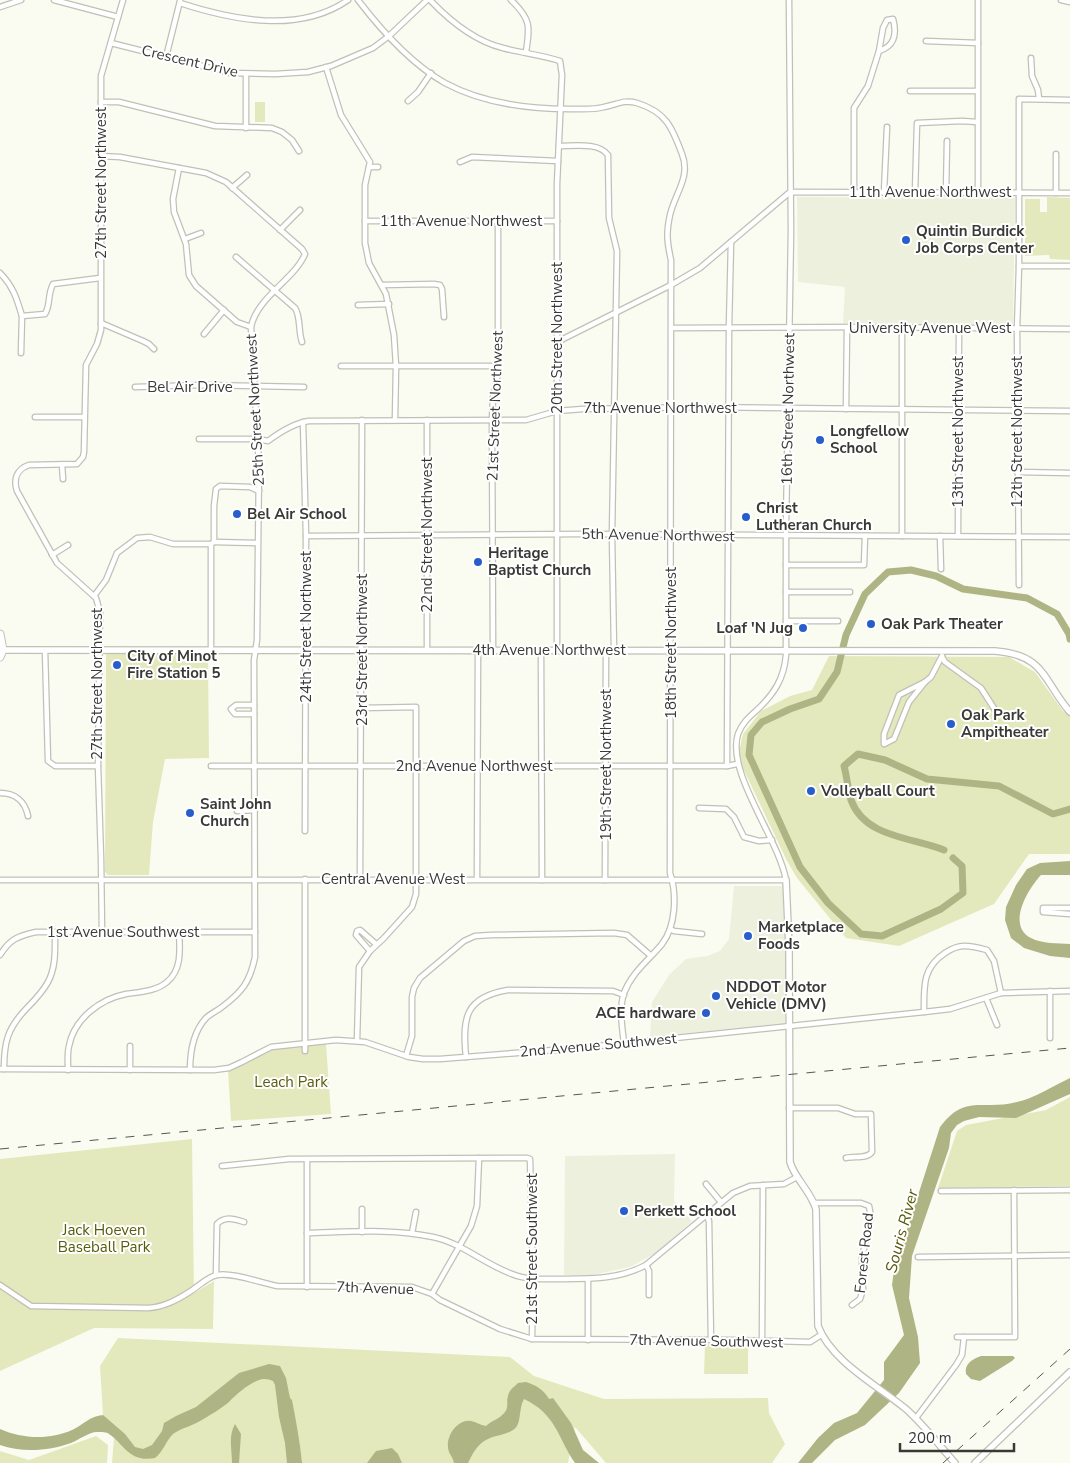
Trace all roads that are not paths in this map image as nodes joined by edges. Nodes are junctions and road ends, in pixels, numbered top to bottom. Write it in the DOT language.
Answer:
graph roads {
  1 [pos="20,0"];
  2 [pos="54,0"];
  3 [pos="122,0"];
  4 [pos="348,0"];
  5 [pos="358,0"];
  6 [pos="428,0"];
  7 [pos="511,0"];
  8 [pos="789,0"];
  9 [pos="978,0"];
  10 [pos="1062,0"];
  11 [pos="180,1"];
  12 [pos="68,2"];
  13 [pos="1070,2"];
  14 [pos="0,7"];
  15 [pos="118,17"];
  16 [pos="389,36"];
  17 [pos="926,41"];
  18 [pos="111,43"];
  19 [pos="978,43"];
  20 [pos="879,51"];
  21 [pos="526,52"];
  22 [pos="166,57"];
  23 [pos="1031,58"];
  24 [pos="326,67"];
  25 [pos="431,73"];
  26 [pos="246,74"];
  27 [pos="977,90"];
  28 [pos="910,91"];
  29 [pos="1039,99"];
  30 [pos="1070,100"];
  31 [pos="408,101"];
  32 [pos="101,102"];
  33 [pos="560,109"];
  34 [pos="977,122"];
  35 [pos="246,128"];
  36 [pos="887,128"];
  37 [pos="947,141"];
  38 [pos="559,146"];
  39 [pos="299,151"];
  40 [pos="1056,154"];
  41 [pos="101,156"];
  42 [pos="558,161"];
  43 [pos="460,162"];
  44 [pos="378,166"];
  45 [pos="369,167"];
  46 [pos="179,168"];
  47 [pos="247,175"];
  48 [pos="232,188"];
  49 [pos="790,192"];
  50 [pos="854,192"];
  51 [pos="884,192"];
  52 [pos="915,192"];
  53 [pos="946,193"];
  54 [pos="978,193"];
  55 [pos="1019,193"];
  56 [pos="1056,193"];
  57 [pos="1070,193"];
  58 [pos="300,210"];
  59 [pos="365,221"];
  60 [pos="498,221"];
  61 [pos="557,221"];
  62 [pos="280,230"];
  63 [pos="201,233"];
  64 [pos="185,239"];
  65 [pos="731,242"];
  66 [pos="236,257"];
  67 [pos="1019,266"];
  68 [pos="1070,266"];
  69 [pos="0,274"];
  70 [pos="100,278"];
  71 [pos="382,285"];
  72 [pos="671,285"];
  73 [pos="275,290"];
  74 [pos="389,304"];
  75 [pos="358,305"];
  76 [pos="224,310"];
  77 [pos="616,312"];
  78 [pos="22,316"];
  79 [pos="444,317"];
  80 [pos="101,324"];
  81 [pos="729,327"];
  82 [pos="790,327"];
  83 [pos="251,328"];
  84 [pos="672,328"];
  85 [pos="847,328"];
  86 [pos="902,328"];
  87 [pos="959,328"];
  88 [pos="1017,329"];
  89 [pos="1070,329"];
  90 [pos="204,334"];
  91 [pos="302,342"];
  92 [pos="557,342"];
  93 [pos="154,349"];
  94 [pos="21,353"];
  95 [pos="341,366"];
  96 [pos="396,366"];
  97 [pos="498,366"];
  98 [pos="135,387"];
  99 [pos="254,387"];
  100 [pos="304,387"];
  101 [pos="671,408"];
  102 [pos="728,408"];
  103 [pos="788,408"];
  104 [pos="615,409"];
  105 [pos="846,409"];
  106 [pos="557,410"];
  107 [pos="902,410"];
  108 [pos="959,410"];
  109 [pos="1017,411"];
  110 [pos="1070,411"];
  111 [pos="35,417"];
  112 [pos="84,417"];
  113 [pos="362,420"];
  114 [pos="395,420"];
  115 [pos="428,420"];
  116 [pos="492,420"];
  117 [pos="303,422"];
  118 [pos="258,438"];
  119 [pos="199,439"];
  120 [pos="62,465"];
  121 [pos="1017,472"];
  122 [pos="1070,473"];
  123 [pos="63,479"];
  124 [pos="259,491"];
  125 [pos="557,534"];
  126 [pos="492,535"];
  127 [pos="612,535"];
  128 [pos="671,535"];
  129 [pos="306,536"];
  130 [pos="362,536"];
  131 [pos="427,536"];
  132 [pos="728,536"];
  133 [pos="786,536"];
  134 [pos="864,536"];
  135 [pos="902,536"];
  136 [pos="940,536"];
  137 [pos="958,536"];
  138 [pos="1018,536"];
  139 [pos="1070,537"];
  140 [pos="212,543"];
  141 [pos="258,543"];
  142 [pos="68,545"];
  143 [pos="52,555"];
  144 [pos="786,564"];
  145 [pos="941,569"];
  146 [pos="1019,585"];
  147 [pos="786,592"];
  148 [pos="850,592"];
  149 [pos="94,596"];
  150 [pos="786,620"];
  151 [pos="838,621"];
  152 [pos="0,634"];
  153 [pos="45,650"];
  154 [pos="98,650"];
  155 [pos="211,650"];
  156 [pos="256,650"];
  157 [pos="306,650"];
  158 [pos="362,650"];
  159 [pos="427,650"];
  160 [pos="478,650"];
  161 [pos="493,650"];
  162 [pos="541,650"];
  163 [pos="557,650"];
  164 [pos="614,650"];
  165 [pos="670,650"];
  166 [pos="728,650"];
  167 [pos="786,650"];
  168 [pos="944,650"];
  169 [pos="606,651"];
  170 [pos="1,652"];
  171 [pos="942,657"];
  172 [pos="925,682"];
  173 [pos="254,705"];
  174 [pos="361,708"];
  175 [pos="1070,712"];
  176 [pos="997,713"];
  177 [pos="254,714"];
  178 [pos="737,764"];
  179 [pos="606,765"];
  180 [pos="98,766"];
  181 [pos="211,766"];
  182 [pos="254,766"];
  183 [pos="306,766"];
  184 [pos="362,766"];
  185 [pos="417,766"];
  186 [pos="477,766"];
  187 [pos="541,766"];
  188 [pos="671,766"];
  189 [pos="727,766"];
  190 [pos="0,793"];
  191 [pos="698,808"];
  192 [pos="237,810"];
  193 [pos="255,810"];
  194 [pos="28,816"];
  195 [pos="305,831"];
  196 [pos="772,840"];
  197 [pos="101,879"];
  198 [pos="305,879"];
  199 [pos="360,879"];
  200 [pos="416,879"];
  201 [pos="477,879"];
  202 [pos="0,880"];
  203 [pos="255,880"];
  204 [pos="542,880"];
  205 [pos="605,880"];
  206 [pos="672,880"];
  207 [pos="786,880"];
  208 [pos="1070,908"];
  209 [pos="1070,914"];
  210 [pos="670,929"];
  211 [pos="179,932"];
  212 [pos="255,932"];
  213 [pos="55,933"];
  214 [pos="102,933"];
  215 [pos="702,934"];
  216 [pos="376,944"];
  217 [pos="370,951"];
  218 [pos="0,955"];
  219 [pos="650,956"];
  220 [pos="1050,991"];
  221 [pos="1070,991"];
  222 [pos="1001,993"];
  223 [pos="624,995"];
  224 [pos="986,998"];
  225 [pos="924,1012"];
  226 [pos="997,1025"];
  227 [pos="790,1027"];
  228 [pos="1050,1038"];
  229 [pos="357,1041"];
  230 [pos="304,1043"];
  231 [pos="624,1043"];
  232 [pos="130,1046"];
  233 [pos="305,1051"];
  234 [pos="406,1056"];
  235 [pos="466,1057"];
  236 [pos="2,1069"];
  237 [pos="68,1070"];
  238 [pos="130,1070"];
  239 [pos="190,1070"];
  240 [pos="789,1108"];
  241 [pos="479,1158"];
  242 [pos="846,1158"];
  243 [pos="307,1160"];
  244 [pos="222,1166"];
  245 [pos="797,1177"];
  246 [pos="706,1184"];
  247 [pos="763,1184"];
  248 [pos="1014,1190"];
  249 [pos="1070,1190"];
  250 [pos="940,1191"];
  251 [pos="720,1202"];
  252 [pos="814,1202"];
  253 [pos="362,1209"];
  254 [pos="416,1212"];
  255 [pos="706,1214"];
  256 [pos="244,1222"];
  257 [pos="362,1232"];
  258 [pos="307,1233"];
  259 [pos="412,1233"];
  260 [pos="459,1247"];
  261 [pos="1070,1255"];
  262 [pos="1015,1256"];
  263 [pos="918,1257"];
  264 [pos="646,1265"];
  265 [pos="216,1275"];
  266 [pos="533,1279"];
  267 [pos="588,1279"];
  268 [pos="0,1285"];
  269 [pos="307,1287"];
  270 [pos="432,1294"];
  271 [pos="649,1295"];
  272 [pos="852,1306"];
  273 [pos="821,1335"];
  274 [pos="957,1337"];
  275 [pos="964,1337"];
  276 [pos="532,1339"];
  277 [pos="588,1340"];
  278 [pos="711,1340"];
  279 [pos="762,1341"];
  280 [pos="1070,1372"];
  281 [pos="916,1418"];
  282 [pos="955,1463"];
  283 [pos="975,1463"];
  1 -- 14 [label="street"];
  2 -- 12 [label="street"];
  3 -- 15 [label="street, 27th Street Northwest"];
  4 -- 11 [label="street"];
  5 -- 16 [label="street, 18th Street Northwest"];
  6 -- 16 [label="street, Crescent Drive"];
  6 -- 21 [label="street"];
  7 -- 21 [label="street"];
  8 -- 49 [label="street, 16th Street Northwest"];
  9 -- 19 [label="street"];
  10 -- 13 [label="street"];
  11 -- 22 [label="street"];
  12 -- 15 [label="street"];
  15 -- 18 [label="street, 27th Street Northwest"];
  16 -- 24 [label="street, Crescent Drive"];
  16 -- 25 [label="street, 18th Street Northwest"];
  17 -- 19 [label="street"];
  18 -- 22 [label="street, Crescent Drive"];
  18 -- 32 [label="street, 27th Street Northwest"];
  19 -- 27 [label="street"];
  20 -- 20 [label="street"];
  20 -- 50 [label="street"];
  21 -- 33 [label="street, 20th Street Northwest"];
  22 -- 26 [label="street, Crescent Drive"];
  23 -- 29 [label="street"];
  24 -- 26 [label="street, Crescent Drive"];
  24 -- 45 [label="street"];
  25 -- 31 [label="street"];
  25 -- 33 [label="street, 18th Street Northwest"];
  26 -- 35 [label="street"];
  27 -- 28 [label="street"];
  27 -- 34 [label="street"];
  29 -- 30 [label="street"];
  29 -- 55 [label="street, 12th Street Northwest"];
  32 -- 35 [label="street"];
  32 -- 41 [label="street, 27th Street Northwest"];
  33 -- 38 [label="street, 20th Street Northwest"];
  33 -- 72 [label="street, 18th Street Northwest"];
  34 -- 52 [label="street"];
  34 -- 54 [label="street"];
  35 -- 39 [label="street"];
  36 -- 51 [label="street"];
  37 -- 53 [label="street"];
  38 -- 42 [label="street, 20th Street Northwest"];
  38 -- 77 [label="street"];
  40 -- 56 [label="street"];
  41 -- 46 [label="street"];
  41 -- 70 [label="street, 27th Street Northwest"];
  42 -- 43 [label="street"];
  42 -- 61 [label="street, 20th Street Northwest"];
  44 -- 45 [label="street"];
  45 -- 59 [label="street"];
  46 -- 48 [label="street"];
  46 -- 64 [label="street"];
  47 -- 48 [label="street"];
  48 -- 62 [label="street"];
  49 -- 50 [label="street, 11th Avenue Northwest"];
  49 -- 65 [label="street"];
  49 -- 82 [label="street, 16th Street Northwest"];
  50 -- 51 [label="street, 11th Avenue Northwest"];
  51 -- 52 [label="street, 11th Avenue Northwest"];
  52 -- 53 [label="street, 11th Avenue Northwest"];
  53 -- 54 [label="street, 11th Avenue Northwest"];
  54 -- 55 [label="street, 11th Avenue Northwest"];
  55 -- 56 [label="street, 11th Avenue Northwest"];
  55 -- 67 [label="street, 12th Street Northwest"];
  56 -- 57 [label="street, 11th Avenue Northwest"];
  58 -- 62 [label="street"];
  59 -- 60 [label="street, 11th Avenue Northwest"];
  59 -- 71 [label="street"];
  60 -- 61 [label="street, 11th Avenue Northwest"];
  60 -- 97 [label="street, 21st Street Northwest"];
  61 -- 92 [label="street, 20th Street Northwest"];
  62 -- 73 [label="street, 25th Street Northwest"];
  63 -- 64 [label="street"];
  64 -- 76 [label="street"];
  65 -- 72 [label="street"];
  65 -- 81 [label="street"];
  66 -- 73 [label="street"];
  67 -- 68 [label="street"];
  67 -- 88 [label="street, 12th Street Northwest"];
  69 -- 78 [label="street"];
  70 -- 78 [label="street"];
  70 -- 80 [label="street, 27th Street Northwest"];
  71 -- 74 [label="street"];
  71 -- 79 [label="street"];
  72 -- 77 [label="street"];
  72 -- 84 [label="street, 18th Street Northwest"];
  73 -- 83 [label="street, 25th Street Northwest"];
  73 -- 91 [label="street"];
  74 -- 75 [label="street"];
  74 -- 96 [label="street"];
  76 -- 83 [label="street"];
  76 -- 90 [label="street"];
  77 -- 92 [label="street"];
  77 -- 104 [label="street"];
  78 -- 94 [label="street"];
  80 -- 93 [label="street"];
  80 -- 112 [label="street, 27th Street Northwest"];
  81 -- 82 [label="street, University Avenue West"];
  81 -- 84 [label="street, University Avenue West"];
  81 -- 102 [label="street"];
  82 -- 85 [label="street, University Avenue West"];
  82 -- 103 [label="street, 16th Street Northwest"];
  83 -- 99 [label="street, 25th Street Northwest"];
  84 -- 101 [label="street, 18th Street Northwest"];
  85 -- 86 [label="street, University Avenue West"];
  85 -- 105 [label="street"];
  86 -- 87 [label="street, University Avenue West"];
  86 -- 107 [label="street"];
  87 -- 88 [label="street, University Avenue West"];
  87 -- 108 [label="street, 13th Street Northwest"];
  88 -- 89 [label="street, University Avenue West"];
  88 -- 109 [label="street, 12th Street Northwest"];
  92 -- 106 [label="street, 20th Street Northwest"];
  95 -- 96 [label="street"];
  96 -- 97 [label="street"];
  96 -- 114 [label="street"];
  97 -- 116 [label="street, 21st Street Northwest"];
  98 -- 99 [label="street, Bel Air Drive"];
  99 -- 100 [label="street, Bel Air Drive"];
  99 -- 118 [label="street, 25th Street Northwest"];
  101 -- 102 [label="street, 7th Avenue Northwest"];
  101 -- 104 [label="street, 7th Avenue Northwest"];
  101 -- 128 [label="street, 18th Street Northwest"];
  102 -- 103 [label="street, 7th Avenue Northwest"];
  102 -- 132 [label="street"];
  103 -- 105 [label="street, 7th Avenue Northwest"];
  103 -- 133 [label="street, 16th Street Northwest"];
  104 -- 106 [label="street, 7th Avenue Northwest"];
  104 -- 127 [label="street"];
  105 -- 107 [label="street, 7th Avenue Northwest"];
  106 -- 116 [label="street, 7th Avenue Northwest"];
  106 -- 125 [label="street, 20th Street Northwest"];
  107 -- 108 [label="street, 7th Avenue Northwest"];
  107 -- 135 [label="street"];
  108 -- 109 [label="street, 7th Avenue Northwest"];
  108 -- 137 [label="street, 13th Street Northwest"];
  109 -- 110 [label="street, 7th Avenue Northwest"];
  109 -- 121 [label="street, 12th Street Northwest"];
  111 -- 112 [label="street"];
  112 -- 120 [label="street"];
  113 -- 114 [label="street, 7th Avenue Northwest"];
  113 -- 117 [label="street, 7th Avenue Northwest"];
  113 -- 130 [label="street, 23rd Street Northwest"];
  114 -- 115 [label="street, 7th Avenue Northwest"];
  115 -- 116 [label="street, 7th Avenue Northwest"];
  115 -- 131 [label="street, 22nd Street Northwest"];
  116 -- 126 [label="street, 21st Street Northwest"];
  117 -- 118 [label="street, 7th Avenue Northwest"];
  117 -- 129 [label="street, 24th Street Northwest"];
  118 -- 119 [label="street"];
  118 -- 124 [label="street, 25th Street Northwest"];
  120 -- 123 [label="street"];
  120 -- 143 [label="street, 27th Street Northwest"];
  121 -- 122 [label="street"];
  121 -- 138 [label="street, 12th Street Northwest"];
  124 -- 140 [label="street"];
  124 -- 141 [label="street, 25th Street Northwest"];
  125 -- 126 [label="street, 5th Avenue Northwest"];
  125 -- 127 [label="street, 5th Avenue Northwest"];
  125 -- 163 [label="street, 20th Street Northwest"];
  126 -- 131 [label="street, 5th Avenue Northwest"];
  126 -- 161 [label="street, 21st Street Northwest"];
  127 -- 128 [label="street, 5th Avenue Northwest"];
  127 -- 164 [label="street"];
  128 -- 132 [label="street, 5th Avenue Northwest"];
  128 -- 165 [label="street, 18th Street Northwest"];
  129 -- 130 [label="street, 5th Avenue Northwest"];
  129 -- 157 [label="street, 24th Street Northwest"];
  130 -- 131 [label="street, 5th Avenue Northwest"];
  130 -- 158 [label="street, 23rd Street Northwest"];
  131 -- 159 [label="street, 22nd Street Northwest"];
  132 -- 133 [label="street, 5th Avenue Northwest"];
  132 -- 166 [label="street"];
  133 -- 134 [label="street, 5th Avenue Northwest"];
  133 -- 144 [label="street, 16th Street Northwest"];
  134 -- 135 [label="street, 5th Avenue Northwest"];
  134 -- 144 [label="street"];
  135 -- 136 [label="street, 5th Avenue Northwest"];
  136 -- 137 [label="street, 5th Avenue Northwest"];
  136 -- 145 [label="street"];
  137 -- 138 [label="street, 5th Avenue Northwest"];
  138 -- 139 [label="street, 5th Avenue Northwest"];
  138 -- 146 [label="street, 12th Street Northwest"];
  140 -- 141 [label="street"];
  140 -- 149 [label="street"];
  140 -- 155 [label="street"];
  141 -- 156 [label="street, 25th Street Northwest"];
  142 -- 143 [label="street"];
  143 -- 149 [label="street, 27th Street Northwest"];
  144 -- 147 [label="street, 16th Street Northwest"];
  147 -- 148 [label="street"];
  147 -- 150 [label="street, 16th Street Northwest"];
  149 -- 154 [label="street, 27th Street Northwest"];
  150 -- 151 [label="street"];
  150 -- 167 [label="street, 16th Street Northwest"];
  152 -- 170 [label="highway"];
  153 -- 154 [label="main road, 4th Avenue Northwest"];
  153 -- 170 [label="main road, 4th Avenue Northwest"];
  153 -- 180 [label="street"];
  154 -- 155 [label="main road, 4th Avenue Northwest"];
  154 -- 180 [label="street, 27th Street Northwest"];
  155 -- 156 [label="main road, 4th Avenue Northwest"];
  156 -- 157 [label="main road, 4th Avenue Northwest"];
  156 -- 173 [label="street, 25th Street Northwest"];
  157 -- 158 [label="main road, 4th Avenue Northwest"];
  157 -- 183 [label="street, 24th Street Northwest"];
  158 -- 159 [label="main road, 4th Avenue Northwest"];
  158 -- 174 [label="street, 23rd Street Northwest"];
  159 -- 160 [label="main road, 4th Avenue Northwest"];
  160 -- 161 [label="main road, 4th Avenue Northwest"];
  160 -- 186 [label="street"];
  161 -- 162 [label="main road, 4th Avenue Northwest"];
  162 -- 163 [label="main road, 4th Avenue Northwest"];
  162 -- 187 [label="street"];
  163 -- 169 [label="main road, 4th Avenue Northwest"];
  164 -- 165 [label="main road, 4th Avenue Northwest"];
  164 -- 169 [label="main road, 4th Avenue Northwest"];
  165 -- 166 [label="main road, 4th Avenue Northwest"];
  165 -- 188 [label="street, 18th Street Northwest"];
  166 -- 167 [label="main road, 4th Avenue Northwest"];
  166 -- 189 [label="street"];
  167 -- 168 [label="main road, 4th Avenue Northwest"];
  167 -- 178 [label="street, 16th Street Northwest"];
  168 -- 171 [label="street"];
  168 -- 175 [label="main road, 4th Avenue Northwest"];
  169 -- 179 [label="street, 19th Street Northwest"];
  171 -- 172 [label="street"];
  171 -- 176 [label="street"];
  172 -- 172 [label="street"];
  173 -- 177 [label="street, 25th Street Northwest"];
  173 -- 177 [label="street"];
  174 -- 184 [label="street, 23rd Street Northwest"];
  174 -- 185 [label="street"];
  177 -- 182 [label="street, 25th Street Northwest"];
  178 -- 189 [label="street, 2nd Avenue Northwest"];
  178 -- 196 [label="street, 16th Street Northwest"];
  179 -- 187 [label="street, 2nd Avenue Northwest"];
  179 -- 188 [label="street, 2nd Avenue Northwest"];
  179 -- 205 [label="street, 19th Street Northwest"];
  180 -- 197 [label="street, 27th Street Northwest"];
  181 -- 182 [label="street, 2nd Avenue Northwest"];
  182 -- 183 [label="street, 2nd Avenue Northwest"];
  182 -- 193 [label="street, 25th Street Northwest"];
  183 -- 184 [label="street, 2nd Avenue Northwest"];
  183 -- 195 [label="street, 24th Street Northwest"];
  184 -- 185 [label="street, 2nd Avenue Northwest"];
  184 -- 199 [label="street, 23rd Street Northwest"];
  185 -- 186 [label="street, 2nd Avenue Northwest"];
  185 -- 200 [label="street"];
  186 -- 187 [label="street, 2nd Avenue Northwest"];
  186 -- 201 [label="street"];
  187 -- 204 [label="street"];
  188 -- 189 [label="street, 2nd Avenue Northwest"];
  188 -- 206 [label="street, 18th Street Northwest"];
  190 -- 194 [label="street"];
  191 -- 196 [label="street"];
  192 -- 193 [label="street"];
  193 -- 203 [label="street, 25th Street Northwest"];
  196 -- 207 [label="street, 16th Street Northwest"];
  197 -- 202 [label="street, Central Avenue West"];
  197 -- 203 [label="street, Central Avenue West"];
  197 -- 214 [label="street, 27th Street Northwest"];
  198 -- 199 [label="street, Central Avenue West"];
  198 -- 203 [label="street, Central Avenue West"];
  198 -- 230 [label="street"];
  199 -- 200 [label="street, Central Avenue West"];
  200 -- 201 [label="street, Central Avenue West"];
  200 -- 216 [label="street"];
  201 -- 204 [label="street, Central Avenue West"];
  203 -- 212 [label="street, 25th Street Northwest"];
  204 -- 205 [label="street, Central Avenue West"];
  205 -- 206 [label="street, Central Avenue West"];
  206 -- 207 [label="street, Central Avenue West"];
  206 -- 210 [label="street, 18th Street Northwest"];
  207 -- 227 [label="main road"];
  208 -- 209 [label="street"];
  210 -- 215 [label="street"];
  210 -- 219 [label="street"];
  211 -- 212 [label="street, 1st Avenue Southwest"];
  211 -- 214 [label="street, 1st Avenue Southwest"];
  211 -- 237 [label="street"];
  212 -- 239 [label="street, 25th Street Northwest"];
  213 -- 214 [label="street, 1st Avenue Southwest"];
  213 -- 218 [label="street, 1st Avenue Southwest"];
  213 -- 236 [label="street"];
  216 -- 217 [label="street"];
  216 -- 217 [label="street"];
  217 -- 229 [label="street"];
  219 -- 223 [label="street"];
  219 -- 234 [label="street"];
  220 -- 221 [label="street, 2nd Avenue Southwest"];
  220 -- 222 [label="street, 2nd Avenue Southwest"];
  220 -- 228 [label="street"];
  222 -- 224 [label="street, 2nd Avenue Southwest"];
  222 -- 225 [label="street"];
  223 -- 231 [label="street"];
  223 -- 235 [label="street"];
  224 -- 225 [label="street, 2nd Avenue Southwest"];
  224 -- 226 [label="street"];
  225 -- 227 [label="street, 2nd Avenue Southwest"];
  227 -- 231 [label="street, 2nd Avenue Southwest"];
  227 -- 240 [label="main road"];
  229 -- 230 [label="street, 2nd Avenue Southwest"];
  229 -- 234 [label="street, 2nd Avenue Southwest"];
  230 -- 233 [label="street"];
  230 -- 239 [label="street, 2nd Avenue Southwest"];
  231 -- 235 [label="street, 2nd Avenue Southwest"];
  232 -- 238 [label="street"];
  234 -- 235 [label="street, 2nd Avenue Southwest"];
  236 -- 237 [label="street, 2nd Avenue Southwest"];
  237 -- 238 [label="street, 2nd Avenue Southwest"];
  238 -- 239 [label="street, 2nd Avenue Southwest"];
  240 -- 242 [label="street"];
  240 -- 245 [label="main road"];
  241 -- 243 [label="street"];
  241 -- 260 [label="street"];
  241 -- 266 [label="street, 21st Street Southwest"];
  243 -- 244 [label="street"];
  243 -- 258 [label="street"];
  245 -- 247 [label="street"];
  245 -- 252 [label="main road"];
  246 -- 251 [label="street"];
  247 -- 251 [label="street"];
  247 -- 279 [label="street"];
  248 -- 249 [label="street"];
  248 -- 250 [label="street"];
  248 -- 262 [label="street"];
  251 -- 255 [label="street"];
  252 -- 272 [label="street, Forest Road"];
  252 -- 273 [label="main road"];
  253 -- 257 [label="street"];
  254 -- 259 [label="street"];
  255 -- 264 [label="street"];
  255 -- 278 [label="street"];
  256 -- 265 [label="street"];
  257 -- 258 [label="street"];
  257 -- 259 [label="street"];
  258 -- 269 [label="street"];
  259 -- 260 [label="street"];
  260 -- 266 [label="street"];
  260 -- 270 [label="street"];
  261 -- 262 [label="street"];
  262 -- 263 [label="street"];
  262 -- 275 [label="street"];
  264 -- 267 [label="street"];
  264 -- 271 [label="street"];
  265 -- 268 [label="street"];
  265 -- 269 [label="street, 7th Avenue"];
  266 -- 267 [label="street"];
  266 -- 276 [label="street, 21st Street Southwest"];
  267 -- 277 [label="street"];
  269 -- 270 [label="street, 7th Avenue"];
  270 -- 276 [label="street, 7th Avenue"];
  273 -- 279 [label="street, 7th Avenue Southwest"];
  273 -- 281 [label="main road"];
  274 -- 275 [label="street"];
  275 -- 281 [label="street"];
  276 -- 277 [label="street, 7th Avenue Southwest"];
  277 -- 278 [label="street, 7th Avenue Southwest"];
  278 -- 279 [label="street, 7th Avenue Southwest"];
  280 -- 283 [label="main road"];
  281 -- 282 [label="main road"];
}
